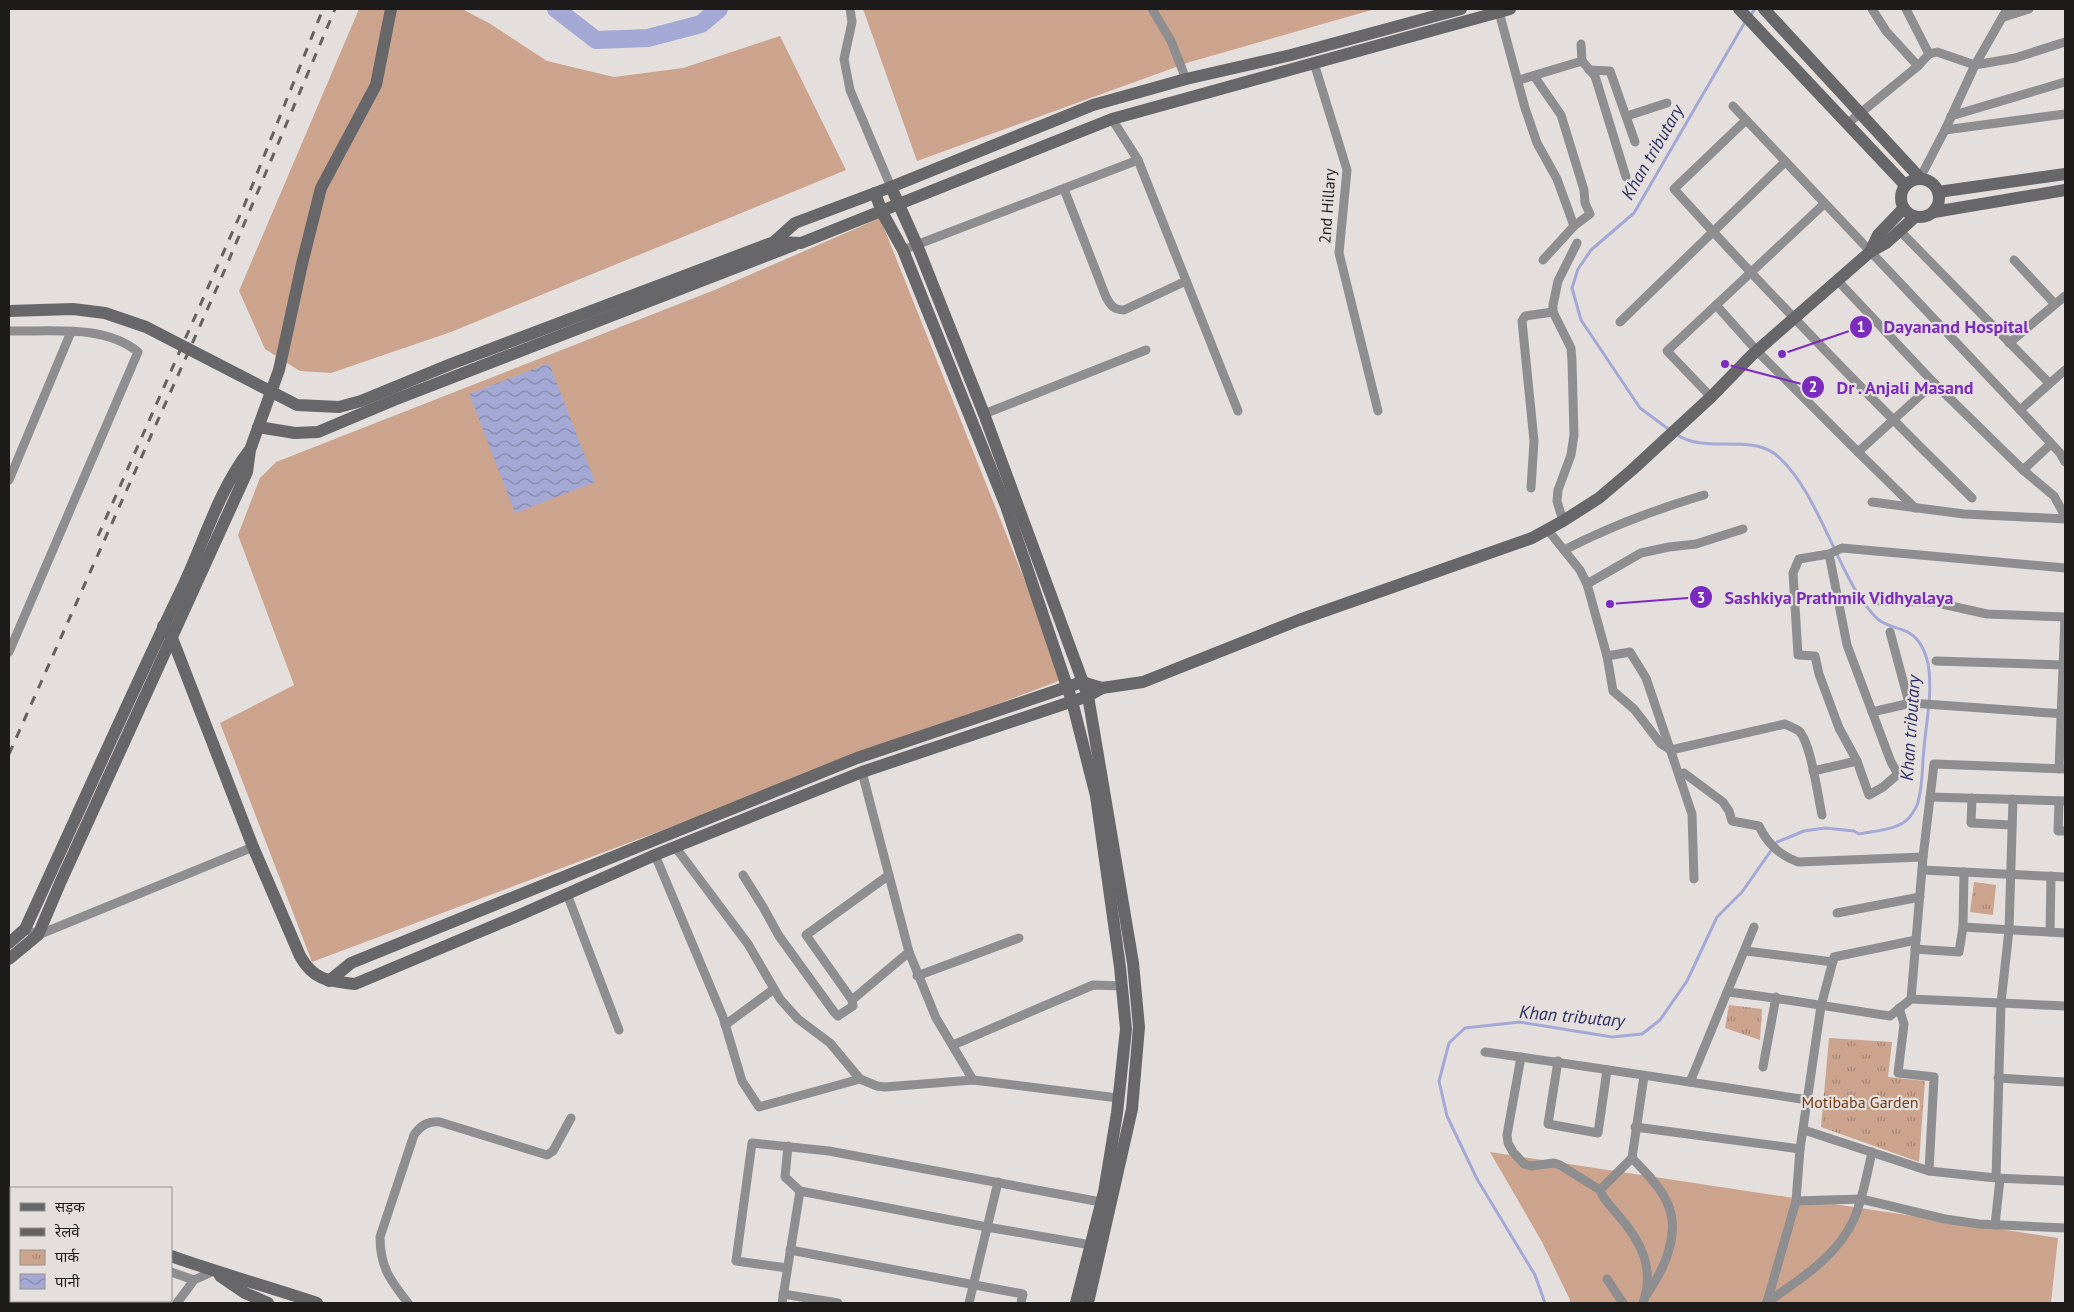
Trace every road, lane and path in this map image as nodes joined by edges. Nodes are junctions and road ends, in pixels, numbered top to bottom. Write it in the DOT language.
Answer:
graph roads {
  1 [pos="391,9"];
  2 [pos="850,9"];
  3 [pos="1152,9"];
  4 [pos="1461,9"];
  5 [pos="1739,9"];
  6 [pos="1764,9"];
  7 [pos="1872,9"];
  8 [pos="1906,9"];
  9 [pos="2029,9"];
  10 [pos="1504,10"];
  11 [pos="1480,13"];
  12 [pos="2006,13"];
  13 [pos="1467,15"];
  14 [pos="2065,42"];
  15 [pos="1581,44"];
  16 [pos="1929,54"];
  17 [pos="1582,61"];
  18 [pos="1314,63"];
  19 [pos="1975,65"];
  20 [pos="1918,66"];
  21 [pos="1589,70"];
  22 [pos="1534,76"];
  23 [pos="1186,79"];
  24 [pos="1518,80"];
  25 [pos="2065,82"];
  26 [pos="1667,103"];
  27 [pos="1732,106"];
  28 [pos="1860,114"];
  29 [pos="2065,114"];
  30 [pos="1627,116"];
  31 [pos="1951,116"];
  32 [pos="1112,119"];
  33 [pos="1746,120"];
  34 [pos="1848,124"];
  35 [pos="1945,130"];
  36 [pos="1635,142"];
  37 [pos="1138,160"];
  38 [pos="1785,162"];
  39 [pos="2065,174"];
  40 [pos="1626,177"];
  41 [pos="1920,178"];
  42 [pos="1904,186"];
  43 [pos="891,187"];
  44 [pos="1064,189"];
  45 [pos="2065,190"];
  46 [pos="1938,192"];
  47 [pos="875,193"];
  48 [pos="1824,204"];
  49 [pos="899,205"];
  50 [pos="1903,208"];
  51 [pos="882,212"];
  52 [pos="1934,212"];
  53 [pos="1915,217"];
  54 [pos="1574,226"];
  55 [pos="1712,231"];
  56 [pos="1900,232"];
  57 [pos="774,242"];
  58 [pos="801,243"];
  59 [pos="1577,243"];
  60 [pos="917,245"];
  61 [pos="903,250"];
  62 [pos="1870,252"];
  63 [pos="1543,260"];
  64 [pos="2014,260"];
  65 [pos="1750,273"];
  66 [pos="1186,281"];
  67 [pos="1838,281"];
  68 [pos="2065,296"];
  69 [pos="2055,304"];
  70 [pos="1716,305"];
  71 [pos="9,311"];
  72 [pos="1553,312"];
  73 [pos="1795,318"];
  74 [pos="1620,322"];
  75 [pos="9,331"];
  76 [pos="71,332"];
  77 [pos="2009,343"];
  78 [pos="1146,350"];
  79 [pos="1756,351"];
  80 [pos="2065,370"];
  81 [pos="1934,383"];
  82 [pos="2050,383"];
  83 [pos="1711,397"];
  84 [pos="2020,410"];
  85 [pos="1238,411"];
  86 [pos="1378,411"];
  87 [pos="984,414"];
  88 [pos="1893,420"];
  89 [pos="258,427"];
  90 [pos="2051,444"];
  91 [pos="250,450"];
  92 [pos="2062,451"];
  93 [pos="1858,452"];
  94 [pos="2065,462"];
  95 [pos="2024,470"];
  96 [pos="9,480"];
  97 [pos="1531,488"];
  98 [pos="1704,495"];
  99 [pos="1972,498"];
  100 [pos="1872,502"];
  101 [pos="1915,508"];
  102 [pos="2065,518"];
  103 [pos="1563,521"];
  104 [pos="1547,529"];
  105 [pos="1744,529"];
  106 [pos="1564,550"];
  107 [pos="1833,552"];
  108 [pos="2065,568"];
  109 [pos="1587,584"];
  110 [pos="1879,601"];
  111 [pos="2065,617"];
  112 [pos="163,626"];
  113 [pos="1890,632"];
  114 [pos="172,638"];
  115 [pos="9,652"];
  116 [pos="1607,656"];
  117 [pos="1936,661"];
  118 [pos="2064,665"];
  119 [pos="1082,682"];
  120 [pos="1066,686"];
  121 [pos="1102,688"];
  122 [pos="1088,696"];
  123 [pos="1072,702"];
  124 [pos="1909,703"];
  125 [pos="1872,712"];
  126 [pos="2063,714"];
  127 [pos="1670,750"];
  128 [pos="1857,761"];
  129 [pos="2062,769"];
  130 [pos="1813,771"];
  131 [pos="862,772"];
  132 [pos="1680,774"];
  133 [pos="1930,796"];
  134 [pos="1972,798"];
  135 [pos="2013,799"];
  136 [pos="2062,801"];
  137 [pos="1822,814"];
  138 [pos="2012,825"];
  139 [pos="2065,831"];
  140 [pos="253,847"];
  141 [pos="676,848"];
  142 [pos="654,855"];
  143 [pos="1923,857"];
  144 [pos="1922,870"];
  145 [pos="1964,872"];
  146 [pos="2010,874"];
  147 [pos="889,875"];
  148 [pos="743,876"];
  149 [pos="2051,876"];
  150 [pos="2065,877"];
  151 [pos="1694,879"];
  152 [pos="567,894"];
  153 [pos="1920,897"];
  154 [pos="1837,913"];
  155 [pos="1754,927"];
  156 [pos="1963,927"];
  157 [pos="25,929"];
  158 [pos="2009,930"];
  159 [pos="2050,932"];
  160 [pos="2065,933"];
  161 [pos="38,935"];
  162 [pos="1019,938"];
  163 [pos="9,943"];
  164 [pos="1916,945"];
  165 [pos="1746,951"];
  166 [pos="909,952"];
  167 [pos="9,959"];
  168 [pos="1833,962"];
  169 [pos="917,976"];
  170 [pos="328,981"];
  171 [pos="1122,986"];
  172 [pos="774,989"];
  173 [pos="1727,992"];
  174 [pos="1776,997"];
  175 [pos="1911,999"];
  176 [pos="852,1000"];
  177 [pos="2001,1003"];
  178 [pos="1822,1006"];
  179 [pos="2065,1006"];
  180 [pos="1899,1008"];
  181 [pos="725,1025"];
  182 [pos="619,1030"];
  183 [pos="953,1045"];
  184 [pos="1485,1052"];
  185 [pos="1521,1057"];
  186 [pos="1558,1061"];
  187 [pos="1122,1062"];
  188 [pos="1136,1063"];
  189 [pos="1763,1068"];
  190 [pos="1607,1070"];
  191 [pos="1644,1076"];
  192 [pos="860,1078"];
  193 [pos="1998,1078"];
  194 [pos="973,1080"];
  195 [pos="1690,1082"];
  196 [pos="2065,1082"];
  197 [pos="1118,1098"];
  198 [pos="1808,1100"];
  199 [pos="571,1118"];
  200 [pos="1635,1126"];
  201 [pos="1804,1130"];
  202 [pos="788,1146"];
  203 [pos="1800,1149"];
  204 [pos="1872,1152"];
  205 [pos="1632,1158"];
  206 [pos="1929,1171"];
  207 [pos="1998,1179"];
  208 [pos="998,1182"];
  209 [pos="2065,1182"];
  210 [pos="1600,1190"];
  211 [pos="800,1191"];
  212 [pos="1861,1199"];
  213 [pos="1796,1201"];
  214 [pos="1101,1202"];
  215 [pos="1995,1225"];
  216 [pos="987,1227"];
  217 [pos="2065,1228"];
  218 [pos="1091,1245"];
  219 [pos="790,1250"];
  220 [pos="172,1256"];
  221 [pos="788,1268"];
  222 [pos="214,1271"];
  223 [pos="172,1272"];
  224 [pos="1606,1278"];
  225 [pos="194,1280"];
  226 [pos="972,1285"];
  227 [pos="783,1294"];
  228 [pos="1646,1294"];
  229 [pos="177,1303"];
  230 [pos="268,1303"];
  231 [pos="317,1303"];
  232 [pos="408,1303"];
  233 [pos="782,1303"];
  234 [pos="838,1303"];
  235 [pos="969,1303"];
  236 [pos="1021,1303"];
  237 [pos="1076,1303"];
  238 [pos="1088,1303"];
  239 [pos="1623,1303"];
  240 [pos="1643,1303"];
  241 [pos="1766,1303"];
  1 -- 89 [label="street"];
  2 -- 43 [label="street"];
  3 -- 23 [label="street"];
  4 -- 23 [label="street"];
  5 -- 34 [label="street"];
  6 -- 28 [label="street"];
  7 -- 20 [label="street"];
  8 -- 16 [label="street"];
  9 -- 12 [label="street"];
  10 -- 11 [label="street"];
  10 -- 24 [label="street"];
  11 -- 13 [label="street"];
  12 -- 19 [label="street"];
  13 -- 18 [label="street"];
  14 -- 19 [label="street"];
  15 -- 17 [label="street"];
  16 -- 19 [label="street"];
  16 -- 20 [label="street"];
  17 -- 21 [label="street"];
  17 -- 22 [label="street"];
  18 -- 32 [label="street"];
  18 -- 86 [label="street, 2nd Hillary"];
  19 -- 31 [label="street"];
  20 -- 28 [label="street"];
  21 -- 30 [label="street"];
  21 -- 40 [label="street"];
  22 -- 24 [label="street"];
  22 -- 54 [label="street"];
  23 -- 43 [label="street"];
  24 -- 54 [label="street"];
  25 -- 31 [label="street"];
  26 -- 30 [label="street"];
  27 -- 33 [label="street"];
  28 -- 34 [label="street"];
  28 -- 41 [label="street"];
  29 -- 35 [label="street"];
  30 -- 36 [label="street"];
  31 -- 35 [label="street"];
  32 -- 37 [label="street"];
  32 -- 49 [label="street"];
  33 -- 38 [label="street"];
  33 -- 55 [label="street"];
  34 -- 42 [label="street"];
  35 -- 41 [label="street"];
  37 -- 44 [label="street"];
  37 -- 66 [label="street"];
  38 -- 48 [label="street"];
  38 -- 55 [label="street"];
  39 -- 46 [label="street"];
  41 -- 42 [label="street"];
  41 -- 46 [label="street"];
  42 -- 50 [label="street"];
  43 -- 47 [label="street"];
  43 -- 49 [label="street"];
  44 -- 60 [label="street"];
  44 -- 66 [label="street"];
  45 -- 52 [label="street"];
  46 -- 52 [label="street"];
  47 -- 51 [label="street"];
  47 -- 57 [label="street"];
  48 -- 62 [label="street"];
  48 -- 65 [label="street"];
  49 -- 51 [label="street"];
  49 -- 60 [label="street"];
  50 -- 53 [label="street"];
  50 -- 62 [label="street"];
  51 -- 58 [label="street"];
  51 -- 61 [label="street"];
  52 -- 53 [label="street"];
  53 -- 56 [label="street"];
  54 -- 63 [label="street"];
  55 -- 65 [label="street"];
  55 -- 74 [label="street"];
  56 -- 62 [label="street"];
  56 -- 77 [label="street"];
  57 -- 58 [label="street"];
  57 -- 71 [label="street"];
  58 -- 89 [label="street"];
  59 -- 72 [label="street"];
  60 -- 61 [label="street"];
  60 -- 87 [label="street"];
  61 -- 120 [label="street"];
  62 -- 67 [label="street"];
  62 -- 84 [label="street"];
  64 -- 69 [label="street"];
  65 -- 70 [label="street"];
  65 -- 73 [label="street"];
  66 -- 85 [label="street"];
  67 -- 73 [label="street"];
  67 -- 81 [label="street"];
  68 -- 69 [label="street"];
  69 -- 77 [label="street"];
  70 -- 79 [label="street"];
  70 -- 83 [label="street"];
  72 -- 97 [label="street"];
  72 -- 103 [label="street"];
  73 -- 79 [label="street"];
  73 -- 88 [label="street"];
  75 -- 76 [label="street"];
  76 -- 96 [label="street"];
  76 -- 115 [label="street"];
  77 -- 82 [label="street"];
  78 -- 87 [label="street"];
  79 -- 83 [label="street"];
  79 -- 93 [label="street"];
  80 -- 82 [label="street"];
  81 -- 88 [label="street"];
  81 -- 95 [label="street"];
  82 -- 84 [label="street"];
  83 -- 103 [label="street"];
  84 -- 90 [label="street"];
  87 -- 119 [label="street"];
  88 -- 93 [label="street"];
  88 -- 99 [label="street"];
  89 -- 91 [label="street"];
  90 -- 92 [label="street"];
  90 -- 95 [label="street"];
  91 -- 112 [label="street"];
  91 -- 114 [label="street"];
  92 -- 94 [label="street"];
  93 -- 101 [label="street"];
  95 -- 102 [label="street"];
  98 -- 106 [label="street"];
  100 -- 101 [label="street"];
  101 -- 102 [label="street"];
  103 -- 104 [label="street"];
  104 -- 106 [label="street"];
  104 -- 121 [label="street"];
  105 -- 109 [label="street"];
  106 -- 109 [label="street"];
  107 -- 108 [label="street"];
  107 -- 125 [label="street"];
  107 -- 128 [label="street"];
  109 -- 116 [label="street"];
  110 -- 111 [label="street"];
  111 -- 118 [label="street"];
  112 -- 114 [label="street"];
  112 -- 157 [label="street"];
  113 -- 124 [label="street"];
  114 -- 140 [label="street"];
  114 -- 161 [label="street"];
  116 -- 127 [label="street"];
  116 -- 127 [label="street"];
  117 -- 118 [label="street"];
  118 -- 126 [label="street"];
  119 -- 120 [label="street"];
  119 -- 121 [label="street"];
  119 -- 122 [label="street"];
  120 -- 123 [label="street"];
  120 -- 170 [label="street"];
  121 -- 122 [label="street"];
  122 -- 123 [label="street"];
  122 -- 188 [label="street"];
  123 -- 131 [label="street"];
  123 -- 171 [label="street"];
  124 -- 125 [label="street"];
  124 -- 126 [label="street"];
  125 -- 128 [label="street"];
  126 -- 129 [label="street"];
  127 -- 130 [label="street"];
  127 -- 132 [label="street"];
  128 -- 130 [label="street"];
  129 -- 133 [label="street"];
  130 -- 137 [label="street"];
  131 -- 141 [label="street"];
  131 -- 147 [label="street"];
  132 -- 143 [label="street"];
  132 -- 151 [label="street"];
  133 -- 134 [label="street"];
  133 -- 143 [label="street"];
  134 -- 135 [label="street"];
  134 -- 138 [label="street"];
  135 -- 136 [label="street"];
  135 -- 138 [label="street"];
  136 -- 139 [label="street"];
  138 -- 146 [label="street"];
  140 -- 161 [label="street"];
  140 -- 170 [label="street"];
  141 -- 142 [label="street"];
  141 -- 172 [label="street"];
  142 -- 152 [label="street"];
  142 -- 181 [label="street"];
  143 -- 144 [label="street"];
  144 -- 145 [label="street"];
  144 -- 153 [label="street"];
  145 -- 146 [label="street"];
  145 -- 156 [label="street"];
  146 -- 149 [label="street"];
  146 -- 158 [label="street"];
  147 -- 166 [label="street"];
  147 -- 176 [label="street"];
  148 -- 176 [label="street"];
  149 -- 150 [label="street"];
  149 -- 159 [label="street"];
  152 -- 170 [label="street"];
  152 -- 182 [label="street"];
  153 -- 154 [label="street"];
  153 -- 164 [label="street"];
  155 -- 165 [label="street"];
  156 -- 158 [label="street"];
  156 -- 164 [label="street"];
  157 -- 161 [label="street"];
  157 -- 163 [label="street"];
  158 -- 159 [label="street"];
  158 -- 177 [label="street"];
  159 -- 160 [label="street"];
  161 -- 167 [label="street"];
  162 -- 169 [label="street"];
  164 -- 168 [label="street"];
  164 -- 175 [label="street"];
  165 -- 168 [label="street"];
  165 -- 173 [label="street"];
  166 -- 169 [label="street"];
  166 -- 176 [label="street"];
  168 -- 178 [label="street"];
  169 -- 183 [label="street"];
  171 -- 183 [label="street"];
  171 -- 187 [label="street"];
  172 -- 181 [label="street"];
  172 -- 192 [label="street"];
  173 -- 174 [label="street"];
  173 -- 195 [label="street"];
  174 -- 178 [label="street"];
  174 -- 189 [label="street"];
  175 -- 177 [label="street"];
  175 -- 180 [label="street"];
  177 -- 179 [label="street"];
  177 -- 193 [label="street"];
  178 -- 180 [label="street"];
  178 -- 198 [label="street"];
  180 -- 206 [label="street"];
  181 -- 192 [label="street"];
  183 -- 194 [label="street"];
  184 -- 185 [label="street"];
  185 -- 186 [label="street"];
  185 -- 210 [label="street"];
  186 -- 190 [label="street"];
  186 -- 190 [label="street"];
  187 -- 188 [label="street"];
  187 -- 197 [label="street"];
  188 -- 238 [label="street"];
  190 -- 191 [label="street"];
  191 -- 195 [label="street"];
  191 -- 200 [label="street"];
  192 -- 194 [label="street"];
  193 -- 196 [label="street"];
  193 -- 207 [label="street"];
  194 -- 197 [label="street"];
  195 -- 198 [label="street"];
  197 -- 214 [label="street"];
  198 -- 201 [label="street"];
  199 -- 232 [label="street"];
  200 -- 203 [label="street"];
  200 -- 205 [label="street"];
  201 -- 203 [label="street"];
  201 -- 204 [label="street"];
  202 -- 208 [label="street"];
  202 -- 211 [label="street"];
  202 -- 221 [label="street"];
  203 -- 213 [label="street"];
  204 -- 206 [label="street"];
  204 -- 212 [label="street"];
  205 -- 210 [label="street"];
  205 -- 228 [label="street"];
  206 -- 207 [label="street"];
  207 -- 209 [label="street"];
  207 -- 215 [label="street"];
  208 -- 214 [label="street"];
  208 -- 216 [label="street"];
  210 -- 228 [label="street"];
  211 -- 216 [label="street"];
  211 -- 219 [label="street"];
  212 -- 213 [label="street"];
  212 -- 215 [label="street"];
  212 -- 241 [label="street"];
  213 -- 241 [label="street"];
  214 -- 218 [label="street"];
  215 -- 217 [label="street"];
  216 -- 218 [label="street"];
  216 -- 226 [label="street"];
  218 -- 237 [label="street"];
  219 -- 221 [label="street"];
  219 -- 226 [label="street"];
  220 -- 222 [label="street"];
  221 -- 227 [label="street"];
  222 -- 225 [label="street"];
  222 -- 230 [label="street"];
  222 -- 231 [label="street"];
  223 -- 225 [label="street"];
  224 -- 239 [label="street"];
  225 -- 229 [label="street"];
  226 -- 235 [label="street"];
  226 -- 236 [label="street"];
  227 -- 233 [label="street"];
  227 -- 234 [label="street"];
  228 -- 240 [label="street"];
}
